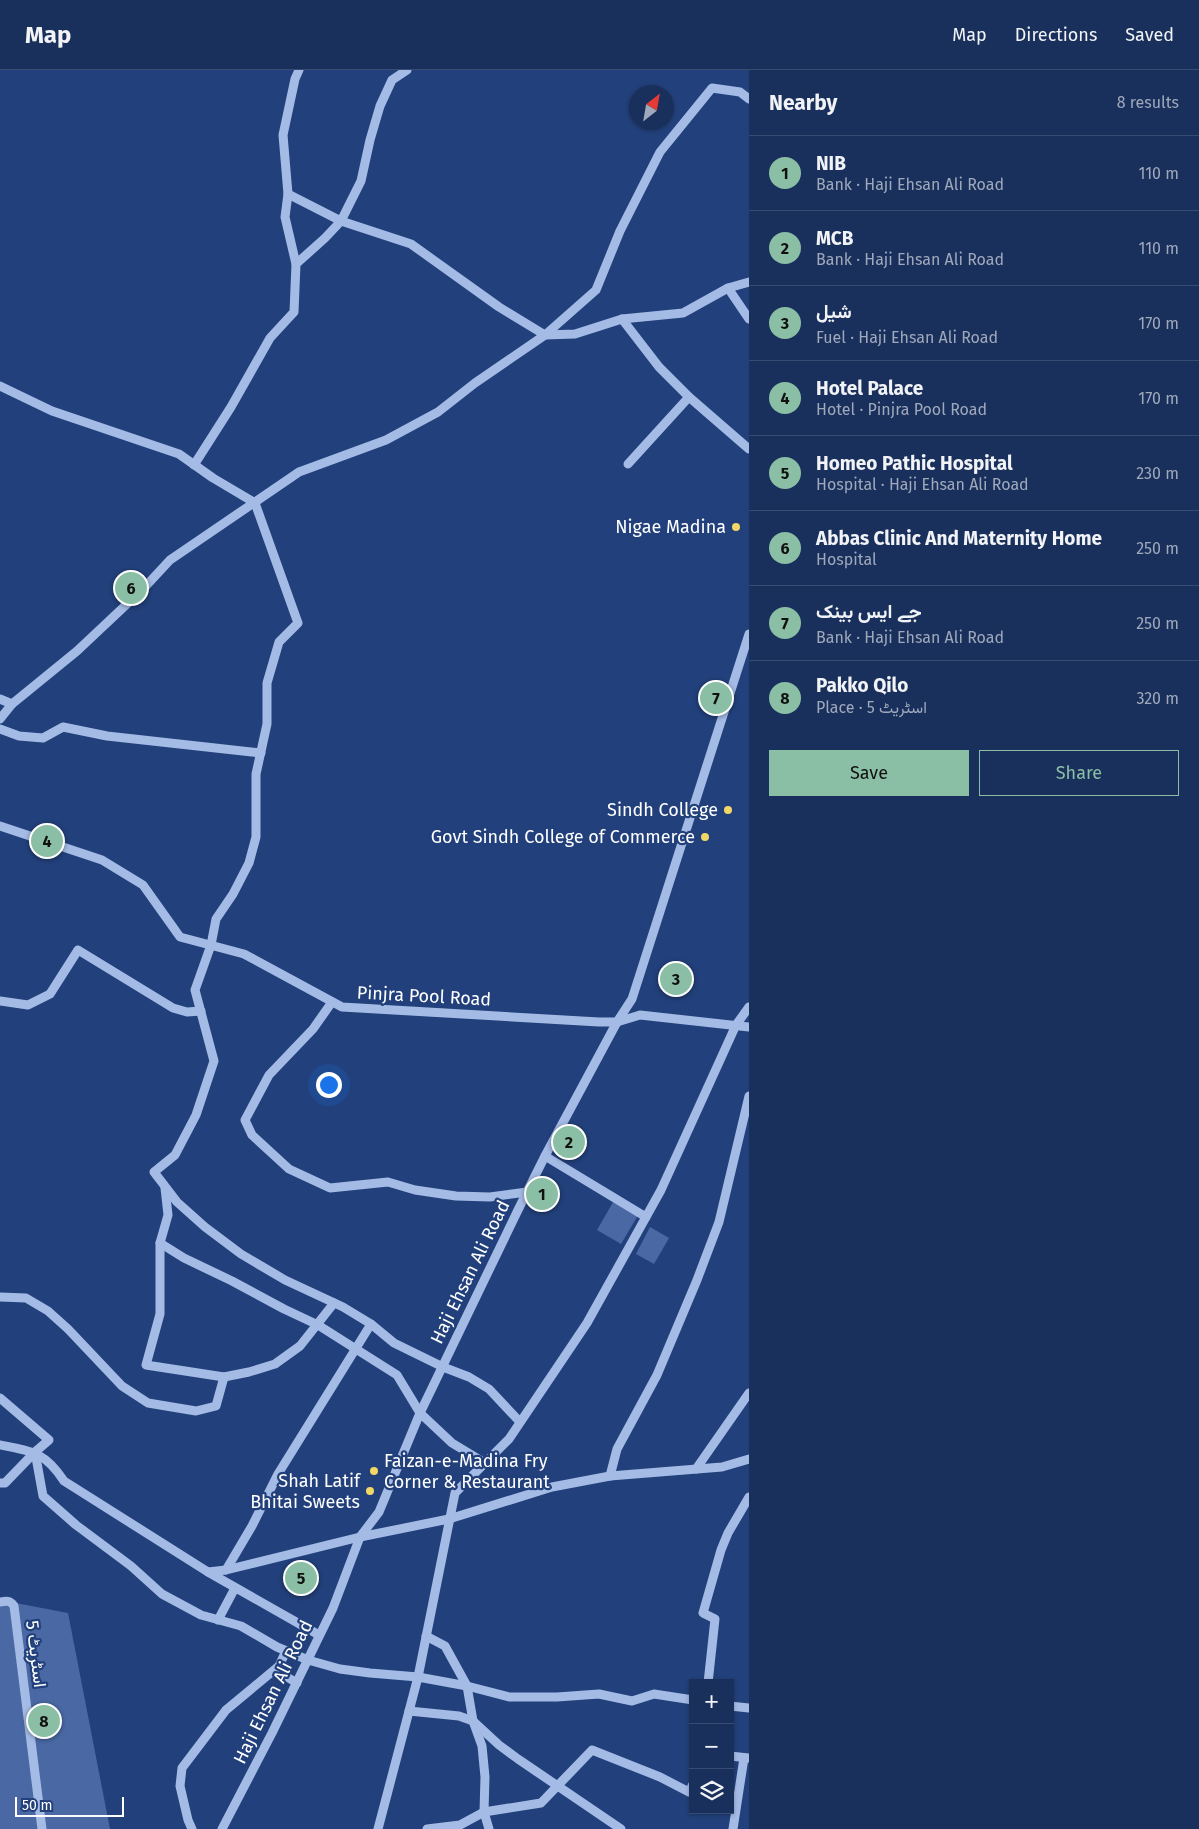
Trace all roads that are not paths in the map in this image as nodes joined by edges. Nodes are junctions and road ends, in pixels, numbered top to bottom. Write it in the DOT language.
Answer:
graph roads {
  1 [pos="299,70"];
  2 [pos="408,70"];
  3 [pos="749,99"];
  4 [pos="288,194"];
  5 [pos="341,221"];
  6 [pos="296,264"];
  7 [pos="749,282"];
  8 [pos="728,288"];
  9 [pos="622,319"];
  10 [pos="749,319"];
  11 [pos="545,335"];
  12 [pos="0,386"];
  13 [pos="690,397"];
  14 [pos="749,449"];
  15 [pos="628,464"];
  16 [pos="194,465"];
  17 [pos="255,503"];
  18 [pos="749,634"];
  19 [pos="0,699"];
  20 [pos="12,704"];
  21 [pos="0,719"];
  22 [pos="0,729"];
  23 [pos="261,753"];
  24 [pos="0,826"];
  25 [pos="211,945"];
  26 [pos="0,1001"];
  27 [pos="332,1002"];
  28 [pos="749,1007"];
  29 [pos="201,1011"];
  30 [pos="617,1022"];
  31 [pos="736,1025"];
  32 [pos="749,1028"];
  33 [pos="749,1096"];
  34 [pos="545,1156"];
  35 [pos="164,1186"];
  36 [pos="527,1192"];
  37 [pos="646,1217"];
  38 [pos="160,1243"];
  39 [pos="0,1297"];
  40 [pos="334,1303"];
  41 [pos="318,1324"];
  42 [pos="371,1324"];
  43 [pos="356,1347"];
  44 [pos="443,1367"];
  45 [pos="224,1377"];
  46 [pos="749,1393"];
  47 [pos="0,1398"];
  48 [pos="420,1413"];
  49 [pos="520,1422"];
  50 [pos="0,1445"];
  51 [pos="35,1452"];
  52 [pos="749,1459"];
  53 [pos="484,1463"];
  54 [pos="696,1469"];
  55 [pos="610,1476"];
  56 [pos="0,1483"];
  57 [pos="749,1497"];
  58 [pos="449,1519"];
  59 [pos="360,1537"];
  60 [pos="226,1570"];
  61 [pos="208,1572"];
  62 [pos="235,1588"];
  63 [pos="0,1602"];
  64 [pos="218,1620"];
  65 [pos="319,1635"];
  66 [pos="426,1636"];
  67 [pos="286,1651"];
  68 [pos="308,1660"];
  69 [pos="275,1670"];
  70 [pos="418,1676"];
  71 [pos="708,1679"];
  72 [pos="297,1683"];
  73 [pos="467,1686"];
  74 [pos="689,1699"];
  75 [pos="734,1706"];
  76 [pos="749,1708"];
  77 [pos="409,1711"];
  78 [pos="473,1721"];
  79 [pos="746,1758"];
  80 [pos="557,1786"];
  81 [pos="689,1792"];
  82 [pos="484,1812"];
  83 [pos="42,1829"];
  84 [pos="192,1829"];
  85 [pos="222,1829"];
  86 [pos="378,1829"];
  87 [pos="427,1829"];
  88 [pos="489,1829"];
  89 [pos="621,1829"];
  90 [pos="732,1829"];
  1 -- 4 [label="street"];
  2 -- 5 [label="street"];
  3 -- 11 [label="street"];
  4 -- 5 [label="street"];
  4 -- 6 [label="street"];
  5 -- 6 [label="street"];
  5 -- 11 [label="street"];
  6 -- 16 [label="street"];
  7 -- 8 [label="street"];
  8 -- 9 [label="street"];
  8 -- 10 [label="street"];
  9 -- 11 [label="street"];
  9 -- 13 [label="street"];
  11 -- 17 [label="street"];
  12 -- 16 [label="street"];
  13 -- 14 [label="street"];
  13 -- 15 [label="street"];
  16 -- 17 [label="street"];
  17 -- 20 [label="street"];
  17 -- 23 [label="street"];
  18 -- 30 [label="street, Haji Ehsan Ali Road"];
  19 -- 20 [label="street"];
  20 -- 21 [label="street"];
  22 -- 23 [label="street"];
  23 -- 25 [label="street"];
  24 -- 25 [label="street, Pinjra Pool Road"];
  25 -- 27 [label="street, Pinjra Pool Road"];
  25 -- 29 [label="street"];
  26 -- 29 [label="street"];
  27 -- 30 [label="street, Pinjra Pool Road"];
  27 -- 36 [label="street"];
  28 -- 31 [label="street"];
  29 -- 35 [label="street"];
  30 -- 31 [label="street, Pinjra Pool Road"];
  30 -- 34 [label="street, Haji Ehsan Ali Road"];
  31 -- 32 [label="street, Pinjra Pool Road"];
  31 -- 37 [label="street"];
  33 -- 55 [label="street"];
  34 -- 36 [label="street, Haji Ehsan Ali Road"];
  34 -- 37 [label="street"];
  35 -- 38 [label="street"];
  35 -- 40 [label="street"];
  36 -- 44 [label="street, Haji Ehsan Ali Road"];
  37 -- 49 [label="street"];
  38 -- 41 [label="street"];
  38 -- 45 [label="street"];
  39 -- 45 [label="street"];
  40 -- 41 [label="street"];
  40 -- 42 [label="street"];
  41 -- 43 [label="street"];
  41 -- 45 [label="street"];
  42 -- 43 [label="street"];
  42 -- 44 [label="street"];
  43 -- 48 [label="street"];
  43 -- 60 [label="street"];
  44 -- 48 [label="street, Haji Ehsan Ali Road"];
  44 -- 49 [label="street"];
  46 -- 54 [label="street"];
  47 -- 51 [label="street"];
  48 -- 53 [label="street"];
  48 -- 59 [label="street, Haji Ehsan Ali Road"];
  49 -- 53 [label="street"];
  50 -- 51 [label="street"];
  51 -- 56 [label="street"];
  51 -- 61 [label="street"];
  51 -- 64 [label="street"];
  52 -- 54 [label="street"];
  53 -- 58 [label="street"];
  54 -- 55 [label="street"];
  55 -- 58 [label="street"];
  57 -- 71 [label="street"];
  58 -- 59 [label="street"];
  58 -- 66 [label="street"];
  59 -- 60 [label="street"];
  59 -- 65 [label="street, Haji Ehsan Ali Road"];
  60 -- 61 [label="street"];
  61 -- 62 [label="street"];
  62 -- 64 [label="street"];
  62 -- 65 [label="street"];
  63 -- 83 [label="street, اسٹریٹ 5"];
  64 -- 67 [label="street"];
  65 -- 68 [label="street, Haji Ehsan Ali Road"];
  66 -- 70 [label="street"];
  66 -- 73 [label="street"];
  67 -- 68 [label="street"];
  67 -- 69 [label="street"];
  68 -- 70 [label="street"];
  68 -- 72 [label="street, Haji Ehsan Ali Road"];
  69 -- 72 [label="street"];
  69 -- 84 [label="street"];
  70 -- 73 [label="street"];
  70 -- 77 [label="street"];
  72 -- 85 [label="street, Haji Ehsan Ali Road"];
  73 -- 74 [label="street"];
  73 -- 78 [label="street"];
  75 -- 76 [label="street"];
  77 -- 78 [label="street"];
  77 -- 86 [label="street"];
  78 -- 80 [label="street"];
  78 -- 82 [label="street"];
  79 -- 90 [label="street"];
  80 -- 81 [label="street"];
  80 -- 82 [label="street"];
  80 -- 89 [label="street"];
  82 -- 87 [label="street"];
  82 -- 88 [label="street"];
}
